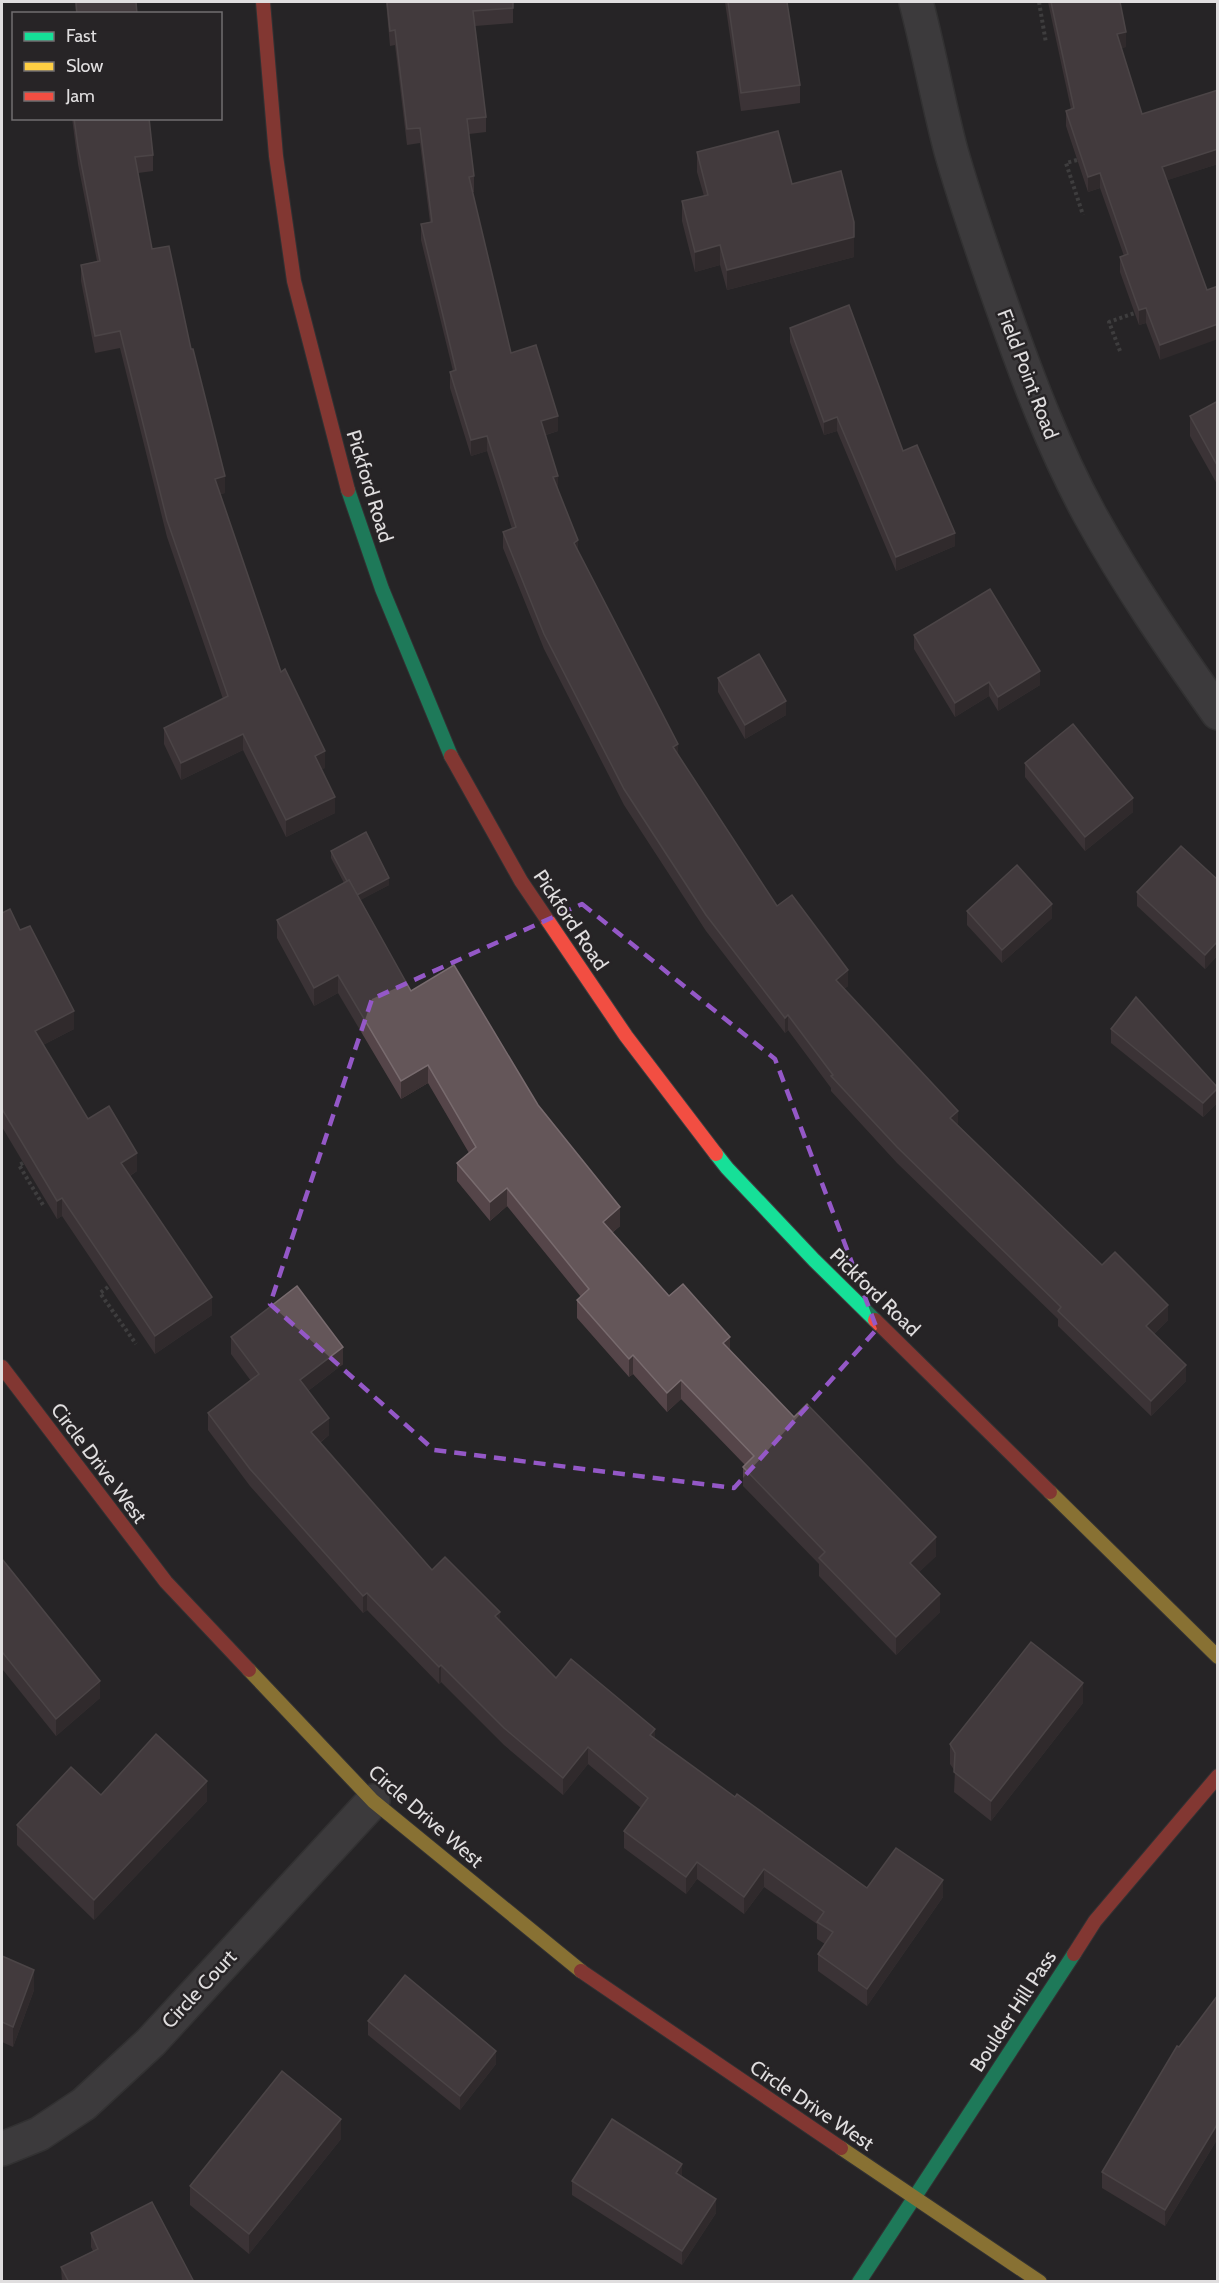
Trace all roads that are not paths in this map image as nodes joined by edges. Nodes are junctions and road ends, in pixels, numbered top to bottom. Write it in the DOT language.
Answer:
graph roads {
  1 [pos="263,2"];
  2 [pos="916,2"];
  3 [pos="1218,712"];
  4 [pos="2,1367"];
  5 [pos="1218,1657"];
  6 [pos="1218,1776"];
  7 [pos="373,1801"];
  8 [pos="2,2149"];
  9 [pos="914,2197"];
  10 [pos="859,2282"];
  11 [pos="1040,2282"];
  1 -- 5 [label="street, Pickford Road"];
  2 -- 3 [label="street, Field Point Road"];
  4 -- 7 [label="street, Circle Drive West"];
  6 -- 9 [label="street, Boulder Hill Pass"];
  7 -- 8 [label="street, Circle Court"];
  7 -- 9 [label="street, Circle Drive West"];
  9 -- 10 [label="street, Boulder Hill Pass"];
  9 -- 11 [label="street, Circle Drive West"];
}
